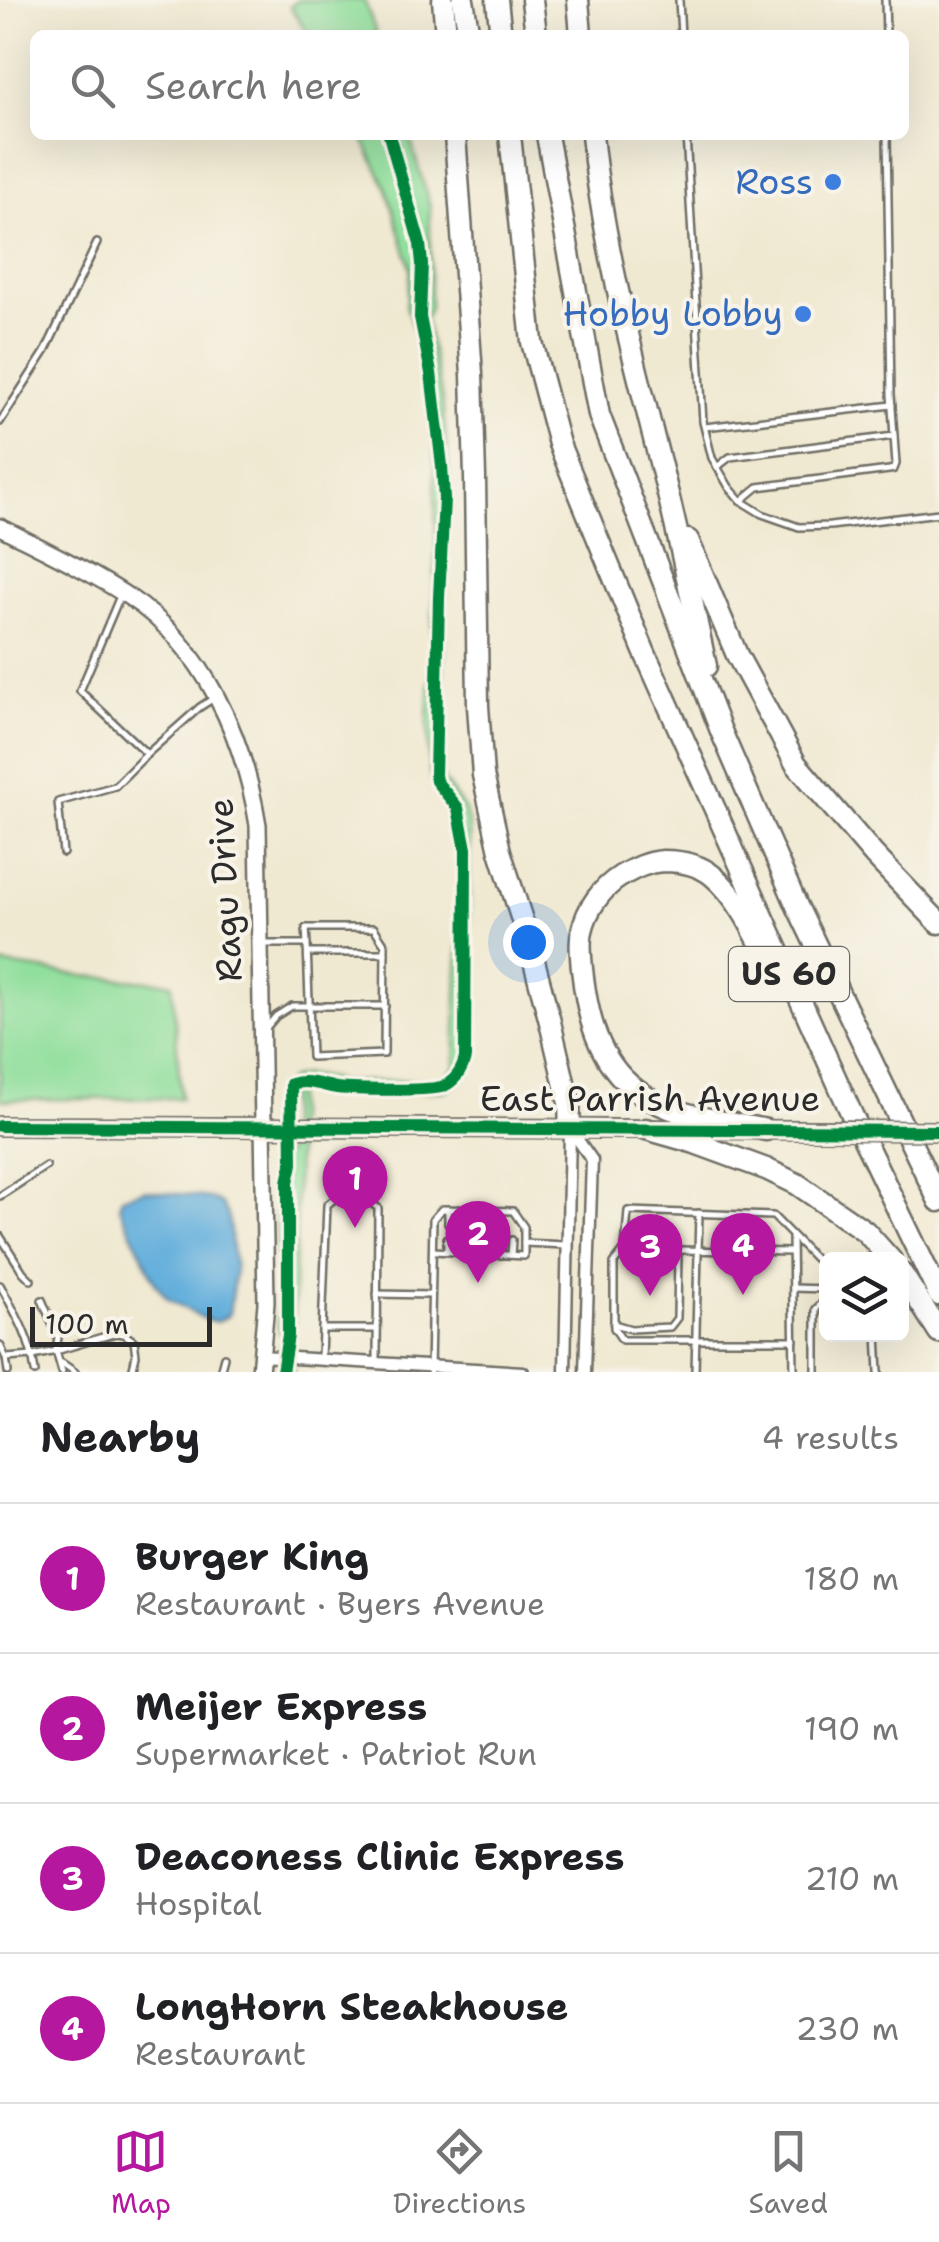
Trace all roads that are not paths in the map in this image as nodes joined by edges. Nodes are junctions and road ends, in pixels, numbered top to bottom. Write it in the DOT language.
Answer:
graph roads {
  1 [pos="443,0"];
  2 [pos="464,0"];
  3 [pos="497,0"];
  4 [pos="532,0"];
  5 [pos="578,0"];
  6 [pos="679,0"];
  7 [pos="885,0"];
  8 [pos="446,30"];
  9 [pos="468,30"];
  10 [pos="500,30"];
  11 [pos="535,30"];
  12 [pos="581,30"];
  13 [pos="681,30"];
  14 [pos="886,30"];
  15 [pos="455,140"];
  16 [pos="499,140"];
  17 [pos="510,140"];
  18 [pos="548,140"];
  19 [pos="592,140"];
  20 [pos="686,140"];
  21 [pos="887,140"];
  22 [pos="514,186"];
  23 [pos="97,244"];
  24 [pos="0,398"];
  25 [pos="12,404"];
  26 [pos="892,405"];
  27 [pos="0,422"];
  28 [pos="704,427"];
  29 [pos="894,436"];
  30 [pos="717,467"];
  31 [pos="667,490"];
  32 [pos="742,501"];
  33 [pos="939,513"];
  34 [pos="0,527"];
  35 [pos="121,593"];
  36 [pos="216,696"];
  37 [pos="721,731"];
  38 [pos="148,754"];
  39 [pos="63,853"];
  40 [pos="939,923"];
  41 [pos="260,944"];
  42 [pos="307,944"];
  43 [pos="307,953"];
  44 [pos="385,953"];
  45 [pos="308,1005"];
  46 [pos="329,1005"];
  47 [pos="350,1006"];
  48 [pos="385,1006"];
  49 [pos="330,1014"];
  50 [pos="350,1015"];
  51 [pos="262,1034"];
  52 [pos="330,1045"];
  53 [pos="351,1046"];
  54 [pos="352,1055"];
  55 [pos="331,1056"];
  56 [pos="853,1116"];
  57 [pos="0,1126"];
  58 [pos="263,1127"];
  59 [pos="570,1129"];
  60 [pos="646,1129"];
  61 [pos="766,1130"];
  62 [pos="939,1130"];
  63 [pos="46,1166"];
  64 [pos="0,1196"];
  65 [pos="939,1201"];
  66 [pos="448,1209"];
  67 [pos="459,1209"];
  68 [pos="471,1210"];
  69 [pos="490,1210"];
  70 [pos="502,1211"];
  71 [pos="513,1211"];
  72 [pos="699,1213"];
  73 [pos="448,1223"];
  74 [pos="458,1223"];
  75 [pos="470,1224"];
  76 [pos="490,1224"];
  77 [pos="502,1224"];
  78 [pos="512,1224"];
  79 [pos="792,1233"];
  80 [pos="0,1236"];
  81 [pos="447,1238"];
  82 [pos="458,1238"];
  83 [pos="470,1238"];
  84 [pos="489,1239"];
  85 [pos="501,1240"];
  86 [pos="512,1240"];
  87 [pos="524,1243"];
  88 [pos="568,1245"];
  89 [pos="625,1249"];
  90 [pos="678,1250"];
  91 [pos="432,1251"];
  92 [pos="698,1251"];
  93 [pos="446,1252"];
  94 [pos="457,1252"];
  95 [pos="792,1252"];
  96 [pos="884,1252"];
  97 [pos="501,1254"];
  98 [pos="512,1255"];
  99 [pos="819,1262"];
  100 [pos="31,1280"];
  101 [pos="0,1285"];
  102 [pos="909,1285"];
  103 [pos="793,1288"];
  104 [pos="819,1289"];
  105 [pos="377,1294"];
  106 [pos="432,1295"];
  107 [pos="939,1295"];
  108 [pos="42,1300"];
  109 [pos="819,1306"];
  110 [pos="614,1324"];
  111 [pos="322,1329"];
  112 [pos="377,1330"];
  113 [pos="939,1332"];
  114 [pos="794,1340"];
  115 [pos="695,1342"];
  116 [pos="877,1342"];
  117 [pos="0,1345"];
  118 [pos="56,1351"];
  119 [pos="33,1356"];
  120 [pos="224,1357"];
  121 [pos="6,1358"];
  122 [pos="321,1360"];
  123 [pos="377,1363"];
  124 [pos="62,1364"];
  125 [pos="260,1364"];
  126 [pos="430,1369"];
  127 [pos="8,1372"];
  128 [pos="34,1372"];
  129 [pos="62,1372"];
  130 [pos="74,1372"];
  131 [pos="132,1372"];
  132 [pos="220,1372"];
  133 [pos="522,1372"];
  134 [pos="565,1372"];
  135 [pos="585,1372"];
  136 [pos="695,1372"];
  137 [pos="794,1372"];
  138 [pos="816,1372"];
  139 [pos="879,1372"];
  1 -- 8 [label="highway"];
  2 -- 9 [label="highway"];
  3 -- 10 [label="highway"];
  4 -- 11 [label="highway"];
  5 -- 12 [label="highway"];
  6 -- 13 [label="lane"];
  7 -- 14 [label="lane"];
  15 -- 59 [label="highway"];
  16 -- 22 [label="highway"];
  17 -- 22 [label="highway, US 60"];
  18 -- 37 [label="highway, US 60"];
  19 -- 31 [label="highway"];
  20 -- 28 [label="lane"];
  21 -- 26 [label="lane"];
  22 -- 56 [label="highway, US 60"];
  23 -- 25 [label="lane"];
  24 -- 25 [label="lane"];
  25 -- 27 [label="lane"];
  26 -- 28 [label="lane"];
  26 -- 29 [label="lane"];
  28 -- 30 [label="lane"];
  29 -- 30 [label="lane"];
  29 -- 32 [label="lane"];
  30 -- 32 [label="lane"];
  31 -- 37 [label="highway"];
  31 -- 40 [label="highway"];
  32 -- 33 [label="lane"];
  34 -- 35 [label="street, Ragu Drive"];
  35 -- 36 [label="street, Ragu Drive"];
  35 -- 38 [label="lane"];
  36 -- 38 [label="lane"];
  36 -- 41 [label="street, Ragu Drive"];
  37 -- 65 [label="highway, US 60"];
  38 -- 39 [label="lane"];
  41 -- 42 [label="lane"];
  41 -- 51 [label="street, Ragu Drive"];
  42 -- 43 [label="lane"];
  42 -- 44 [label="lane"];
  43 -- 44 [label="lane"];
  43 -- 45 [label="lane"];
  44 -- 48 [label="lane"];
  45 -- 46 [label="lane"];
  45 -- 51 [label="lane"];
  45 -- 55 [label="lane"];
  46 -- 47 [label="lane"];
  46 -- 49 [label="lane"];
  47 -- 48 [label="lane"];
  47 -- 50 [label="lane"];
  48 -- 54 [label="lane"];
  51 -- 58 [label="street, Ragu Drive"];
  52 -- 55 [label="lane"];
  53 -- 54 [label="lane"];
  54 -- 55 [label="lane"];
  56 -- 61 [label="highway"];
  56 -- 107 [label="highway, US 60"];
  57 -- 58 [label="main road, East Parrish Avenue"];
  58 -- 59 [label="main road, East Parrish Avenue"];
  58 -- 125 [label="street, Ragu Drive"];
  59 -- 60 [label="main road, East Parrish Avenue"];
  59 -- 88 [label="street"];
  59 -- 135 [label="street"];
  60 -- 61 [label="main road, East Parrish Avenue"];
  60 -- 96 [label="highway"];
  61 -- 62 [label="main road, East Parrish Avenue, bridge"];
  63 -- 64 [label="lane"];
  66 -- 67 [label="lane"];
  66 -- 73 [label="lane"];
  66 -- 91 [label="lane"];
  67 -- 68 [label="lane"];
  67 -- 74 [label="lane"];
  68 -- 69 [label="lane"];
  68 -- 75 [label="lane"];
  69 -- 70 [label="lane"];
  69 -- 76 [label="lane"];
  70 -- 71 [label="lane"];
  70 -- 77 [label="lane"];
  71 -- 78 [label="lane"];
  71 -- 87 [label="lane"];
  72 -- 79 [label="lane"];
  72 -- 89 [label="lane"];
  72 -- 92 [label="lane"];
  79 -- 95 [label="lane"];
  79 -- 99 [label="lane"];
  80 -- 100 [label="lane"];
  81 -- 93 [label="lane"];
  82 -- 94 [label="lane"];
  83 -- 94 [label="lane"];
  84 -- 97 [label="lane"];
  85 -- 97 [label="lane"];
  86 -- 98 [label="lane"];
  87 -- 88 [label="lane"];
  87 -- 98 [label="lane"];
  88 -- 134 [label="street"];
  89 -- 90 [label="lane"];
  89 -- 110 [label="lane"];
  90 -- 92 [label="lane"];
  90 -- 110 [label="lane"];
  91 -- 93 [label="lane"];
  91 -- 106 [label="lane"];
  92 -- 95 [label="lane"];
  92 -- 115 [label="lane"];
  93 -- 94 [label="lane"];
  95 -- 103 [label="lane"];
  97 -- 98 [label="lane"];
  101 -- 119 [label="lane"];
  102 -- 113 [label="highway"];
  103 -- 104 [label="lane"];
  103 -- 114 [label="lane"];
  105 -- 106 [label="lane"];
  105 -- 111 [label="lane"];
  105 -- 112 [label="lane"];
  106 -- 126 [label="lane"];
  108 -- 118 [label="lane"];
  109 -- 138 [label="lane"];
  110 -- 115 [label="lane"];
  111 -- 112 [label="lane"];
  111 -- 122 [label="lane"];
  112 -- 123 [label="lane"];
  114 -- 115 [label="lane"];
  114 -- 137 [label="lane"];
  115 -- 136 [label="lane"];
  116 -- 139 [label="lane"];
  117 -- 121 [label="lane"];
  118 -- 119 [label="lane"];
  118 -- 124 [label="lane"];
  118 -- 131 [label="lane"];
  119 -- 121 [label="lane"];
  119 -- 128 [label="lane"];
  120 -- 132 [label="lane"];
  121 -- 127 [label="lane"];
  122 -- 123 [label="street"];
  122 -- 125 [label="street"];
  123 -- 126 [label="street"];
  124 -- 129 [label="lane"];
  124 -- 130 [label="lane"];
  126 -- 133 [label="street"];
}
